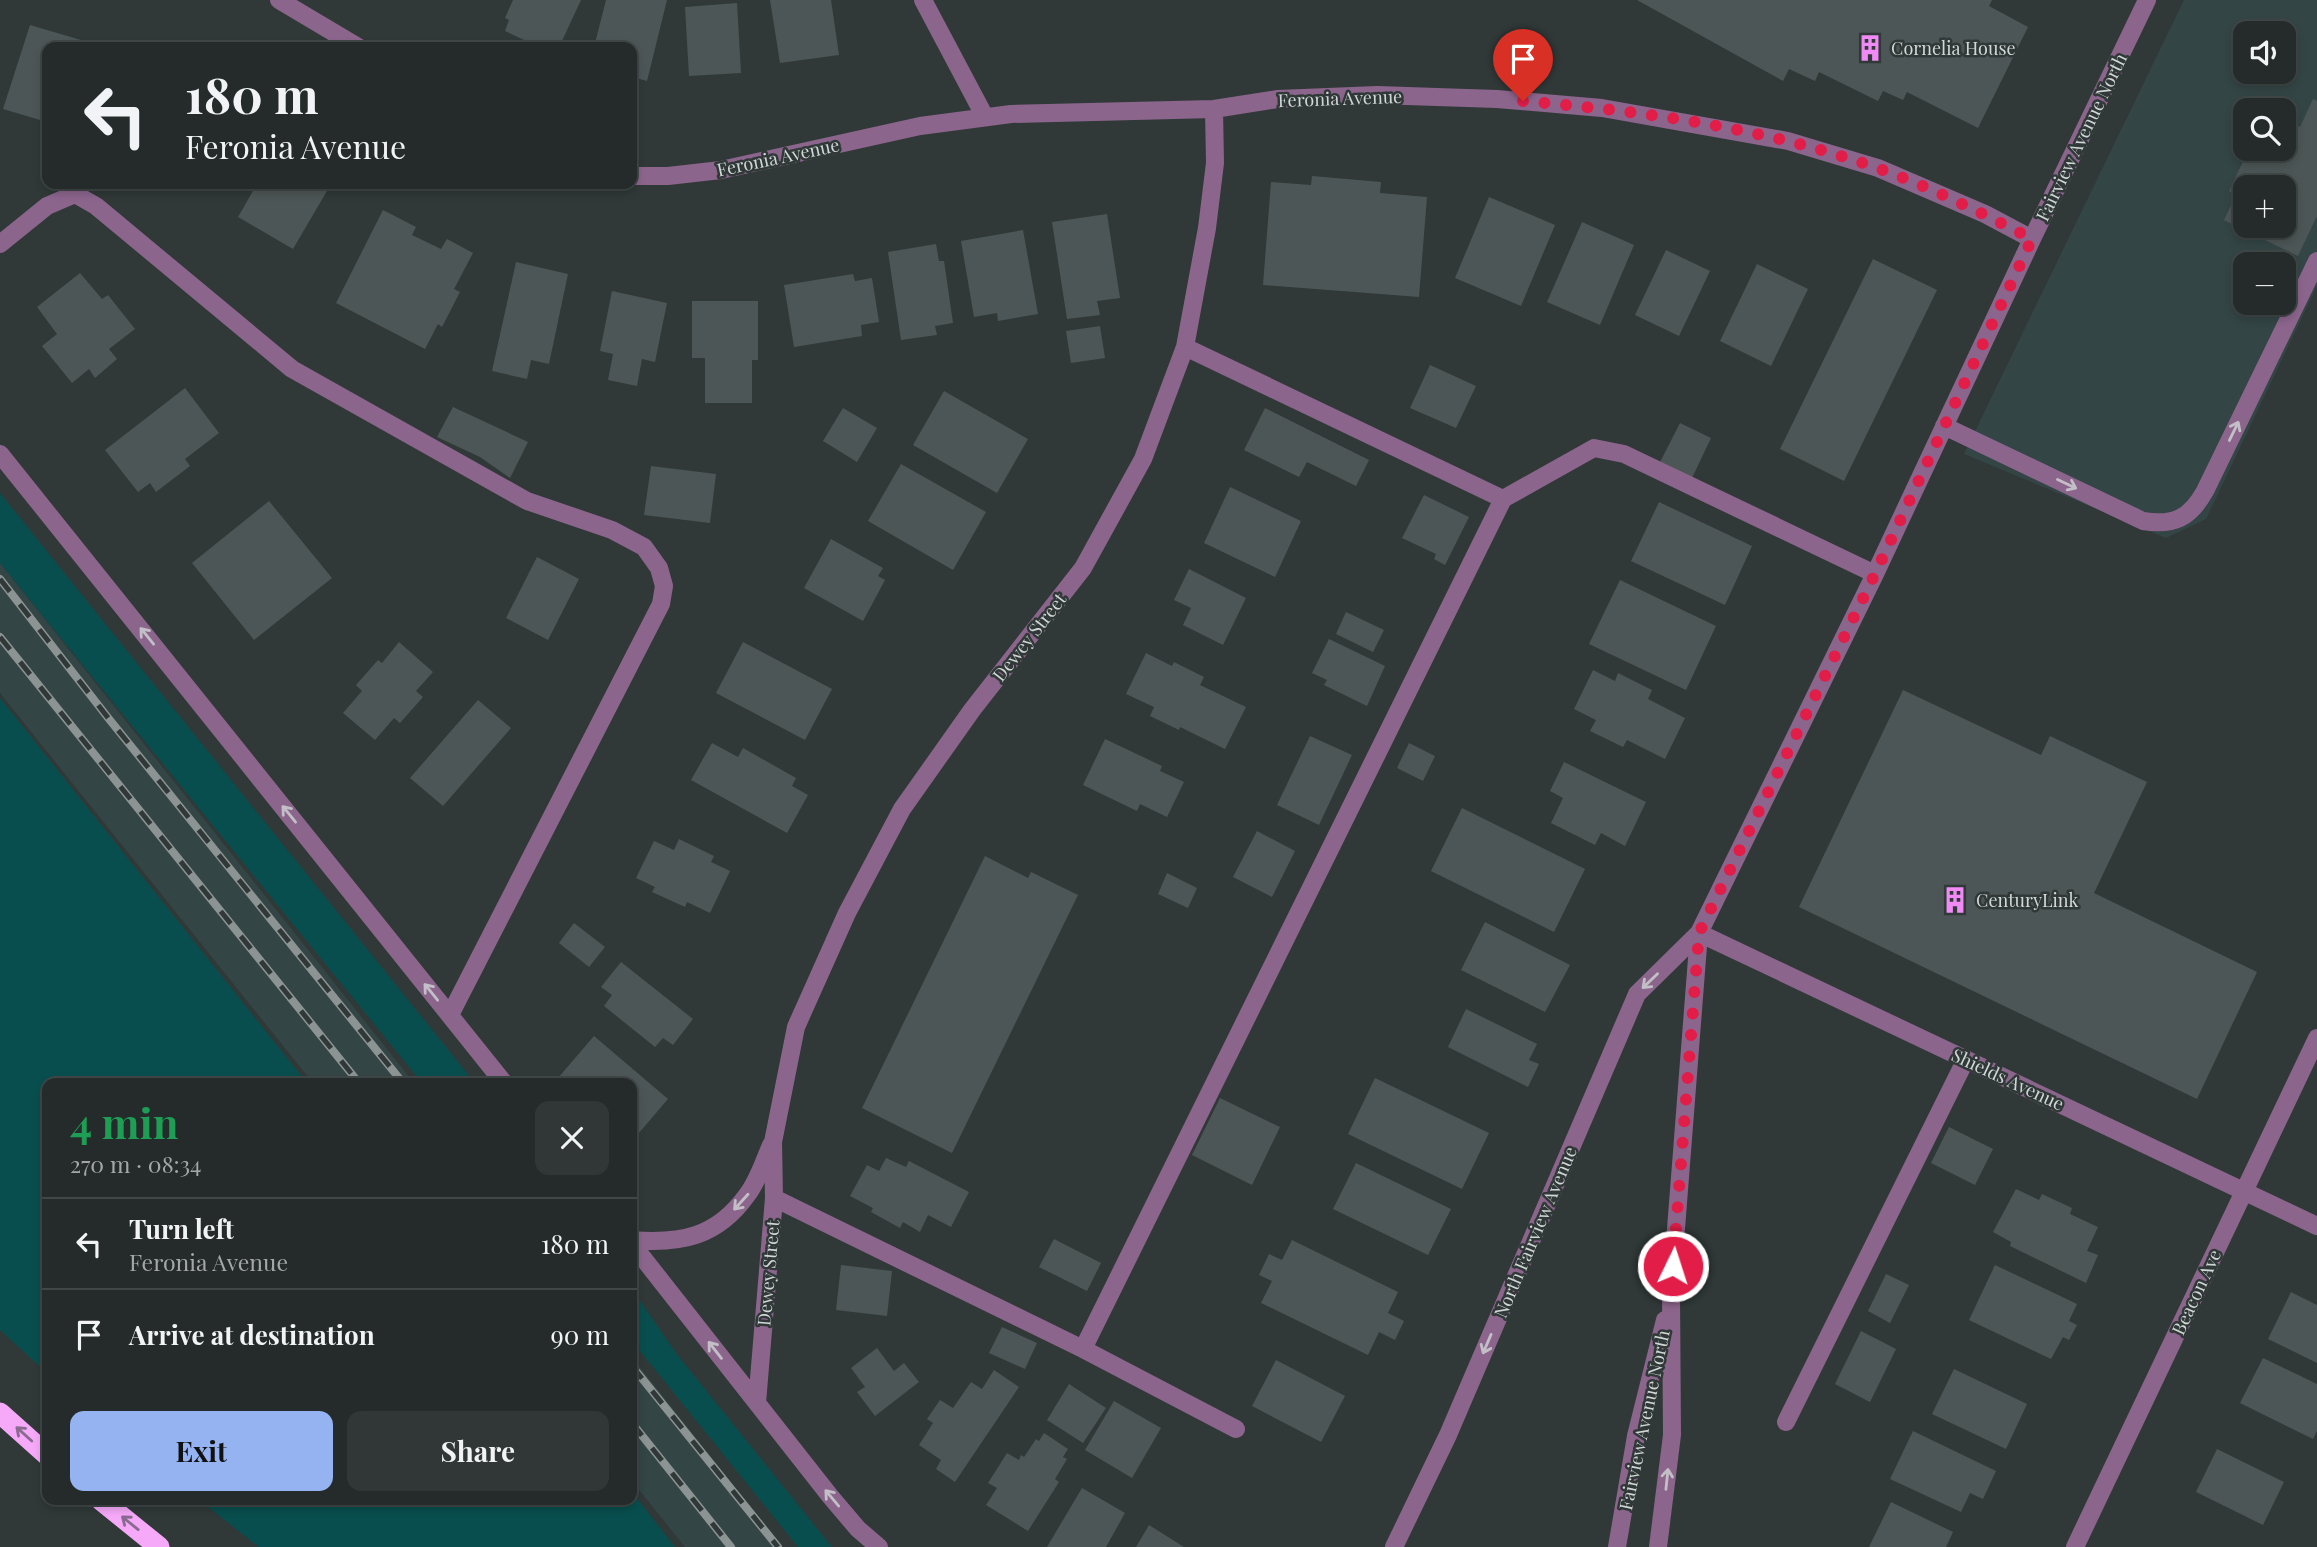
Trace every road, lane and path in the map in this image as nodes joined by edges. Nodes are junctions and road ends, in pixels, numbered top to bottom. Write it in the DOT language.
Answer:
graph roads {
  1 [pos="279,0"];
  2 [pos="923,0"];
  3 [pos="2147,0"];
  4 [pos="350,42"];
  5 [pos="1214,109"];
  6 [pos="985,117"];
  7 [pos="637,176"];
  8 [pos="2032,239"];
  9 [pos="0,244"];
  10 [pos="2317,261"];
  11 [pos="1185,347"];
  12 [pos="1944,426"];
  13 [pos="0,454"];
  14 [pos="1503,499"];
  15 [pos="1875,574"];
  16 [pos="1699,933"];
  17 [pos="450,1015"];
  18 [pos="2317,1038"];
  19 [pos="1966,1059"];
  20 [pos="500,1078"];
  21 [pos="773,1142"];
  22 [pos="2243,1192"];
  23 [pos="774,1198"];
  24 [pos="2317,1226"];
  25 [pos="637,1242"];
  26 [pos="637,1248"];
  27 [pos="1671,1293"];
  28 [pos="1083,1349"];
  29 [pos="757,1403"];
  30 [pos="0,1413"];
  31 [pos="1786,1422"];
  32 [pos="1236,1429"];
  33 [pos="42,1451"];
  34 [pos="107,1505"];
  35 [pos="159,1547"];
  36 [pos="879,1547"];
  37 [pos="1394,1547"];
  38 [pos="1617,1547"];
  39 [pos="1658,1547"];
  40 [pos="2075,1547"];
  1 -- 4 [label="street"];
  2 -- 6 [label="street"];
  3 -- 8 [label="street, Fairview Avenue North"];
  5 -- 6 [label="street, Feronia Avenue"];
  5 -- 8 [label="street, Feronia Avenue"];
  5 -- 11 [label="street, Dewey Street"];
  6 -- 7 [label="street, Feronia Avenue"];
  8 -- 12 [label="street, Fairview Avenue North"];
  9 -- 17 [label="street"];
  12 -- 10 [label="street, one-way"];
  11 -- 14 [label="street"];
  11 -- 21 [label="street, Dewey Street"];
  12 -- 15 [label="street, Fairview Avenue North"];
  17 -- 13 [label="street, one-way"];
  14 -- 15 [label="street"];
  14 -- 28 [label="street"];
  15 -- 16 [label="street, Fairview Avenue North"];
  16 -- 19 [label="street, Shields Avenue"];
  16 -- 27 [label="street, Fairview Avenue North"];
  16 -- 37 [label="street, North Fairview Avenue, one-way"];
  17 -- 20 [label="street"];
  18 -- 22 [label="street, Beacon Ave"];
  19 -- 22 [label="street, Shields Avenue"];
  19 -- 31 [label="street"];
  21 -- 23 [label="street, Dewey Street"];
  21 -- 25 [label="street, Dewey Street, one-way"];
  22 -- 24 [label="street, Shields Avenue"];
  22 -- 40 [label="street, Beacon Ave"];
  23 -- 28 [label="street"];
  23 -- 29 [label="street, Dewey Street"];
  29 -- 26 [label="street, one-way"];
  27 -- 38 [label="street, Fairview Avenue North"];
  39 -- 27 [label="street, Fairview Avenue North, one-way"];
  28 -- 32 [label="street"];
  36 -- 29 [label="street, one-way"];
  33 -- 30 [label="highway, one-way"];
  35 -- 34 [label="highway, one-way"];
}
